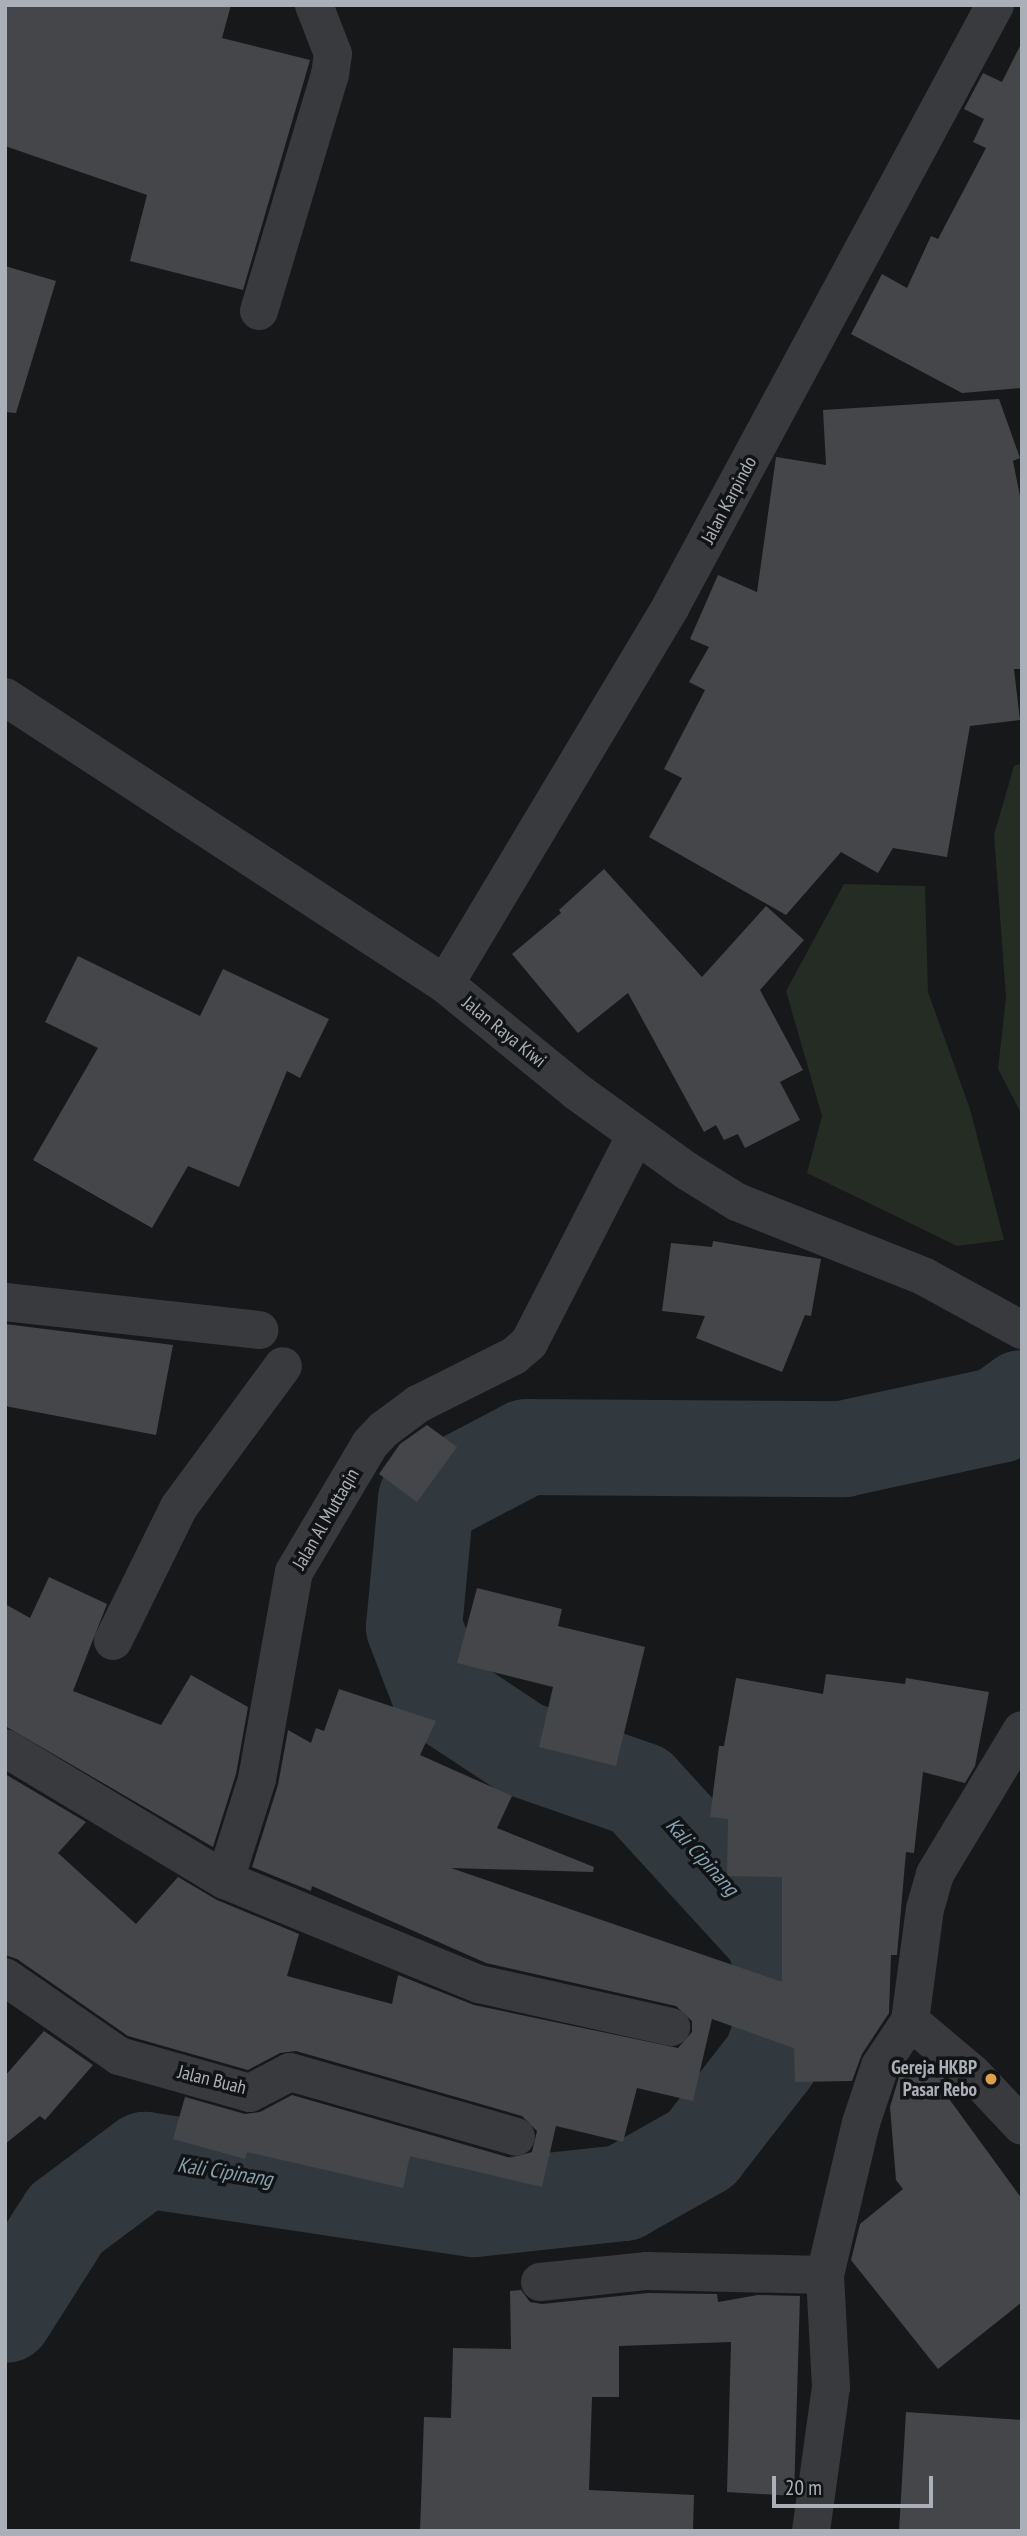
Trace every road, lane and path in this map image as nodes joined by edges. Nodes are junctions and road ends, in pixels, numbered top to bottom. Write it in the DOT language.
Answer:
graph roads {
  1 [pos="314,5"];
  2 [pos="995,5"];
  3 [pos="259,311"];
  4 [pos="5,697"];
  5 [pos="445,984"];
  6 [pos="635,1137"];
  7 [pos="5,1301"];
  8 [pos="259,1330"];
  9 [pos="1021,1330"];
  10 [pos="283,1366"];
  11 [pos="113,1641"];
  12 [pos="1022,1730"];
  13 [pos="5,1748"];
  14 [pos="225,1880"];
  15 [pos="5,1977"];
  16 [pos="911,2021"];
  17 [pos="671,2027"];
  18 [pos="1022,2126"];
  19 [pos="516,2137"];
  20 [pos="825,2275"];
  21 [pos="540,2282"];
  22 [pos="811,2531"];
  1 -- 3 [label="street"];
  2 -- 5 [label="street, Jalan Karpindo"];
  4 -- 5 [label="street, Jalan Raya Kiwi"];
  5 -- 6 [label="street, Jalan Raya Kiwi"];
  6 -- 9 [label="street, Jalan Raya Kiwi"];
  6 -- 14 [label="street, Jalan Al Muttaqin"];
  7 -- 8 [label="street"];
  10 -- 11 [label="street"];
  12 -- 16 [label="street"];
  13 -- 14 [label="street"];
  14 -- 17 [label="street"];
  15 -- 19 [label="street, Jalan Buah"];
  16 -- 18 [label="street"];
  16 -- 20 [label="street"];
  20 -- 21 [label="street"];
  20 -- 22 [label="street"];
}
